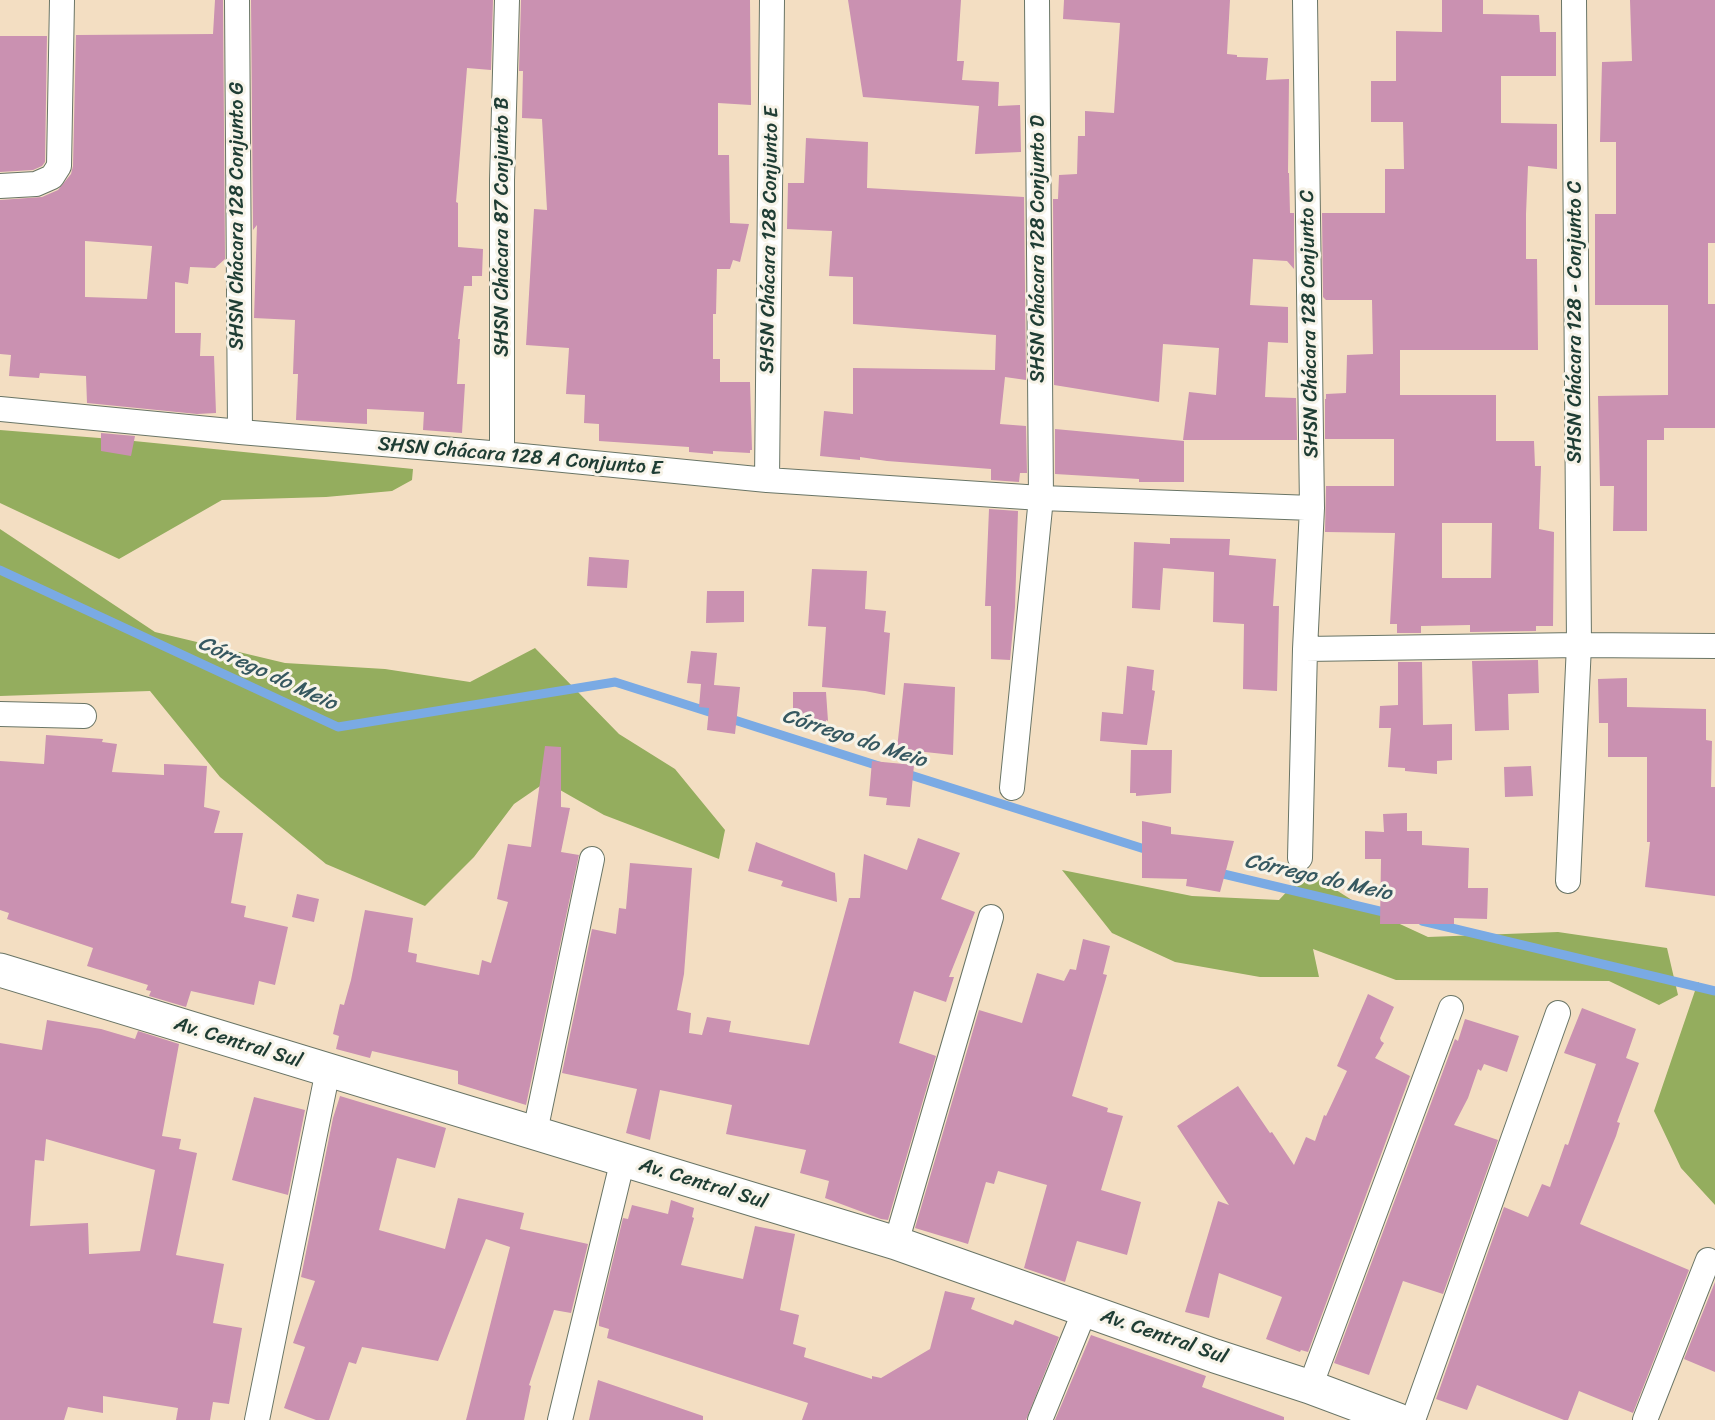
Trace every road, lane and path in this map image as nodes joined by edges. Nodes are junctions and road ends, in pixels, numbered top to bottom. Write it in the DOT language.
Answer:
graph roads {
  1 [pos="62,0"];
  2 [pos="237,0"];
  3 [pos="507,0"];
  4 [pos="772,0"];
  5 [pos="1037,0"];
  6 [pos="1305,0"];
  7 [pos="1574,0"];
  8 [pos="0,186"];
  9 [pos="0,409"];
  10 [pos="240,432"];
  11 [pos="502,454"];
  12 [pos="767,480"];
  13 [pos="1041,498"];
  14 [pos="1312,508"];
  15 [pos="1579,645"];
  16 [pos="1715,646"];
  17 [pos="1305,649"];
  18 [pos="0,714"];
  19 [pos="84,716"];
  20 [pos="1012,788"];
  21 [pos="1300,858"];
  22 [pos="592,859"];
  23 [pos="1568,881"];
  24 [pos="991,917"];
  25 [pos="0,970"];
  26 [pos="1451,1008"];
  27 [pos="1558,1013"];
  28 [pos="328,1070"];
  29 [pos="535,1132"];
  30 [pos="623,1159"];
  31 [pos="896,1243"];
  32 [pos="1708,1260"];
  33 [pos="1085,1310"];
  34 [pos="1310,1387"];
  35 [pos="257,1420"];
  36 [pos="560,1420"];
  37 [pos="1040,1420"];
  38 [pos="1398,1420"];
  39 [pos="1413,1420"];
  40 [pos="1645,1420"];
  1 -- 8 [label="street"];
  2 -- 10 [label="street, SHSN Chácara 128 Conjunto G"];
  3 -- 11 [label="street, SHSN Chácara 87 Conjunto B"];
  4 -- 12 [label="street, SHSN Chácara 128 Conjunto E"];
  5 -- 13 [label="street, SHSN Chácara 128 Conjunto D"];
  6 -- 14 [label="street, SHSN Chácara 128 Conjunto C"];
  7 -- 15 [label="street, SHSN Chácara 128 - Conjunto C"];
  9 -- 10 [label="street, SHSN Chácara 128 A Conjunto E"];
  10 -- 11 [label="street, SHSN Chácara 128 A Conjunto E"];
  11 -- 12 [label="street, SHSN Chácara 128 A Conjunto E"];
  12 -- 13 [label="street, SHSN Chácara 128 A Conjunto E"];
  13 -- 14 [label="street, SHSN Chácara 128 A Conjunto E"];
  13 -- 20 [label="street, SHSN Chácara 128 Conjunto D"];
  14 -- 17 [label="street, SHSN Chácara 128 Conjunto C"];
  15 -- 16 [label="street"];
  15 -- 17 [label="street"];
  15 -- 23 [label="street, SHSN Chácara 128 - Conjunto C"];
  17 -- 21 [label="street, SHSN Chácara 128 Conjunto C"];
  18 -- 19 [label="street"];
  22 -- 29 [label="street"];
  24 -- 31 [label="street"];
  25 -- 28 [label="street, Av. Central Sul"];
  26 -- 34 [label="street"];
  27 -- 39 [label="street"];
  28 -- 29 [label="street, Av. Central Sul"];
  28 -- 35 [label="street"];
  29 -- 30 [label="street, Av. Central Sul"];
  30 -- 31 [label="street, Av. Central Sul"];
  30 -- 36 [label="street"];
  31 -- 33 [label="street, Av. Central Sul"];
  32 -- 40 [label="street"];
  33 -- 34 [label="street, Av. Central Sul"];
  33 -- 37 [label="street"];
  34 -- 38 [label="street, Av. Central Sul"];
}
